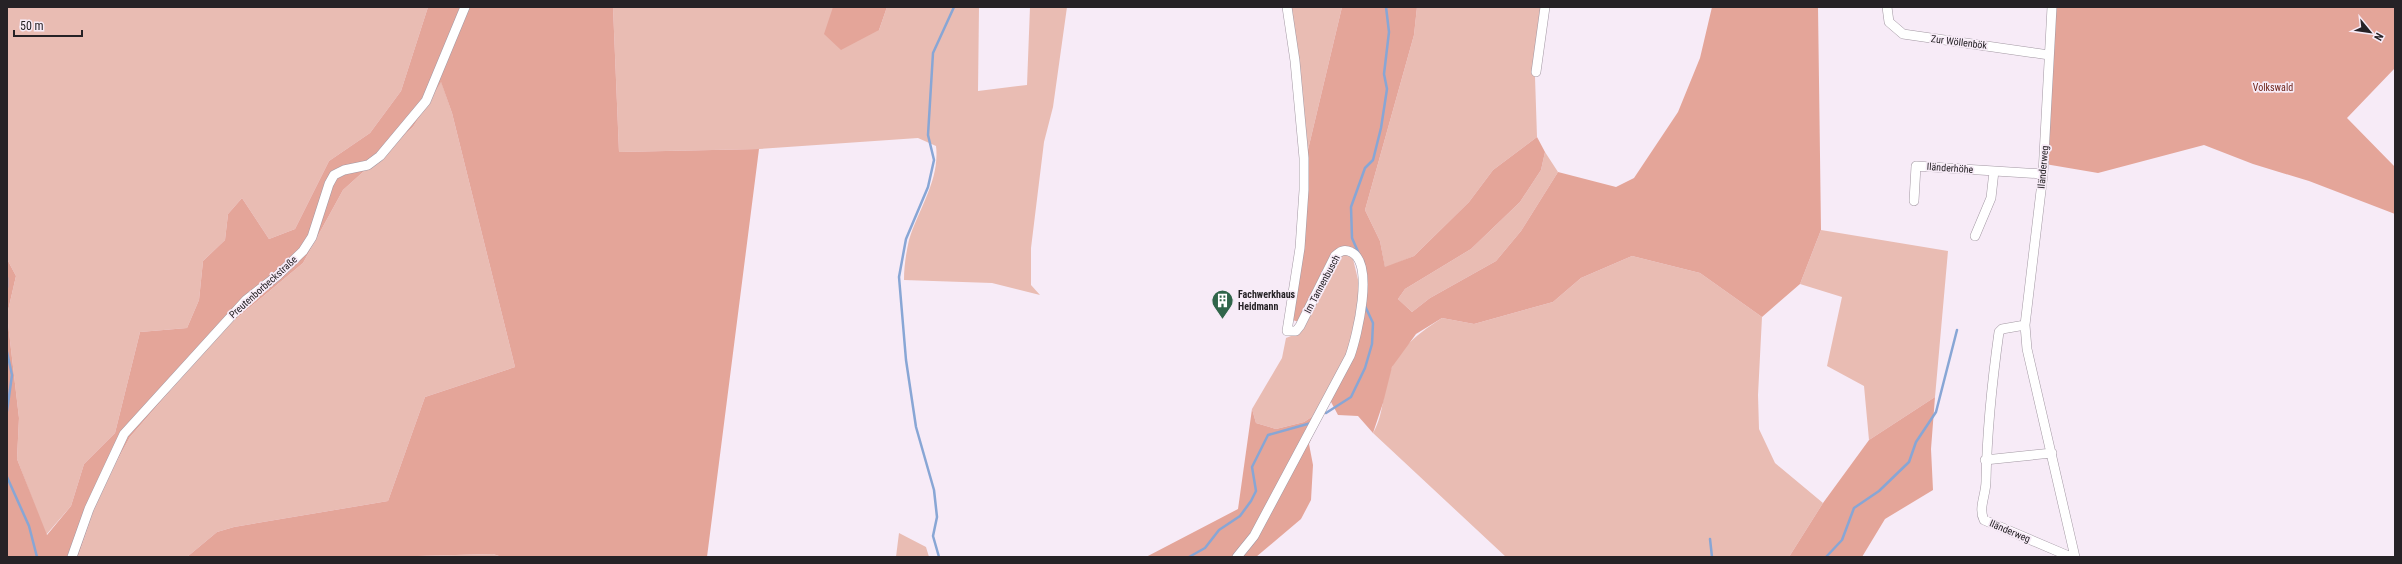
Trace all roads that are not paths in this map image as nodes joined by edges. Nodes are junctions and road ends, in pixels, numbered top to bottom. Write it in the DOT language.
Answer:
graph roads {
  1 [pos="465,7"];
  2 [pos="1288,7"];
  3 [pos="1545,7"];
  4 [pos="1887,7"];
  5 [pos="2052,7"];
  6 [pos="2049,55"];
  7 [pos="1536,72"];
  8 [pos="1994,171"];
  9 [pos="2043,174"];
  10 [pos="1914,201"];
  11 [pos="1975,236"];
  12 [pos="2025,325"];
  13 [pos="2052,454"];
  14 [pos="1986,460"];
  15 [pos="72,557"];
  16 [pos="1237,557"];
  17 [pos="2071,557"];
  18 [pos="2074,557"];
  1 -- 15 [label="street, Preutenborbeckstraße"];
  2 -- 16 [label="street, Im Tannenbusch"];
  3 -- 7 [label="street"];
  4 -- 6 [label="street, Zur Wöllenbök"];
  5 -- 6 [label="street, Iländerweg"];
  6 -- 9 [label="street, Iländerweg"];
  8 -- 9 [label="street, Iländerhöhe"];
  8 -- 10 [label="street, Iländerhöhe"];
  8 -- 11 [label="street"];
  9 -- 12 [label="street, Iländerweg"];
  12 -- 13 [label="street, Iländerweg"];
  12 -- 14 [label="street, Iländerweg"];
  13 -- 14 [label="street"];
  13 -- 18 [label="street, Iländerweg"];
  14 -- 17 [label="street, Iländerweg"];
}
